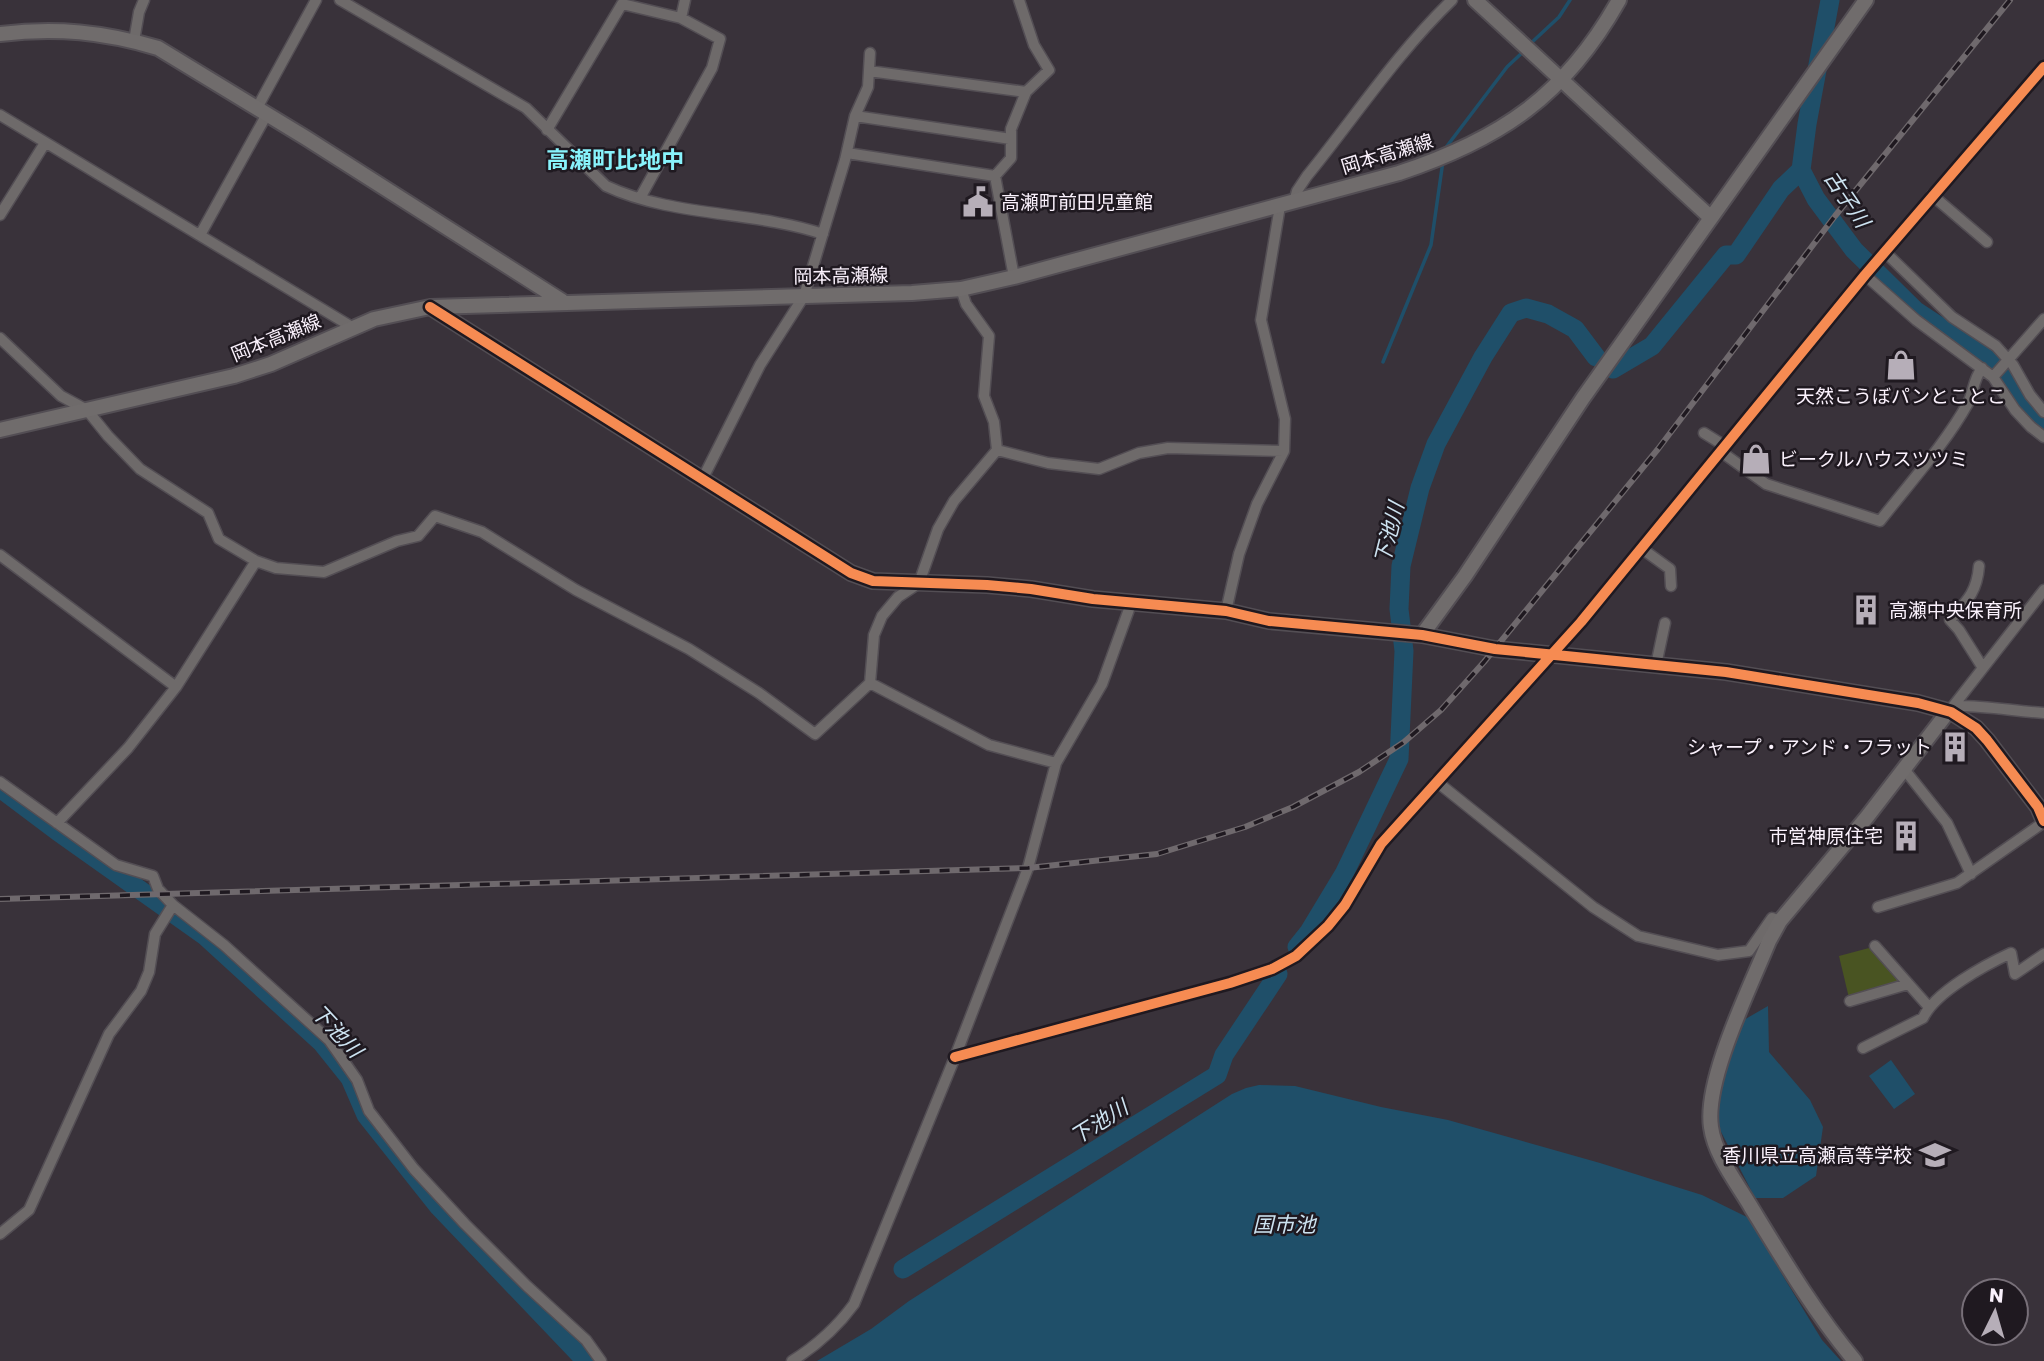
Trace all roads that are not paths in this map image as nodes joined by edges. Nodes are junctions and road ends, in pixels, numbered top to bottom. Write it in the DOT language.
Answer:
graph roads {
  1 [pos="144,0"];
  2 [pos="316,0"];
  3 [pos="340,0"];
  4 [pos="685,0"];
  5 [pos="1019,0"];
  6 [pos="1452,0"];
  7 [pos="1475,0"];
  8 [pos="1619,0"];
  9 [pos="1866,0"];
  10 [pos="631,3"];
  11 [pos="681,18"];
  12 [pos="0,34"];
  13 [pos="134,41"];
  14 [pos="870,53"];
  15 [pos="869,71"];
  16 [pos="2042,72"];
  17 [pos="1560,80"];
  18 [pos="1026,92"];
  19 [pos="262,111"];
  20 [pos="0,115"];
  21 [pos="855,116"];
  22 [pos="547,130"];
  23 [pos="1011,139"];
  24 [pos="46,143"];
  25 [pos="847,153"];
  26 [pos="995,176"];
  27 [pos="1932,195"];
  28 [pos="640,198"];
  29 [pos="1287,204"];
  30 [pos="0,215"];
  31 [pos="1710,217"];
  32 [pos="824,234"];
  33 [pos="200,235"];
  34 [pos="1987,242"];
  35 [pos="1885,252"];
  36 [pos="1865,275"];
  37 [pos="1014,277"];
  38 [pos="961,289"];
  39 [pos="804,296"];
  40 [pos="563,302"];
  41 [pos="430,307"];
  42 [pos="2044,319"];
  43 [pos="352,327"];
  44 [pos="0,338"];
  45 [pos="2008,360"];
  46 [pos="1982,368"];
  47 [pos="1995,374"];
  48 [pos="87,410"];
  49 [pos="2044,412"];
  50 [pos="0,430"];
  51 [pos="1704,433"];
  52 [pos="2044,436"];
  53 [pos="1723,448"];
  54 [pos="997,450"];
  55 [pos="1284,451"];
  56 [pos="703,478"];
  57 [pos="1641,548"];
  58 [pos="0,555"];
  59 [pos="256,561"];
  60 [pos="1979,566"];
  61 [pos="919,583"];
  62 [pos="1671,586"];
  63 [pos="2044,590"];
  64 [pos="1132,601"];
  65 [pos="1226,611"];
  66 [pos="1665,623"];
  67 [pos="1423,635"];
  68 [pos="1550,655"];
  69 [pos="1656,665"];
  70 [pos="1983,668"];
  71 [pos="870,683"];
  72 [pos="176,687"];
  73 [pos="1949,711"];
  74 [pos="2044,713"];
  75 [pos="1056,763"];
  76 [pos="1904,769"];
  77 [pos="1436,781"];
  78 [pos="0,782"];
  79 [pos="2044,821"];
  80 [pos="57,823"];
  81 [pos="1971,874"];
  82 [pos="1878,907"];
  83 [pos="170,909"];
  84 [pos="1780,921"];
  85 [pos="1875,946"];
  86 [pos="2044,954"];
  87 [pos="1908,984"];
  88 [pos="1850,1001"];
  89 [pos="1928,1006"];
  90 [pos="1863,1048"];
  91 [pos="955,1057"];
  92 [pos="0,1234"];
  93 [pos="601,1361"];
  94 [pos="792,1361"];
  95 [pos="1856,1361"];
  1 -- 13 [label="street"];
  2 -- 19 [label="street"];
  3 -- 22 [label="street"];
  4 -- 11 [label="street"];
  5 -- 18 [label="street"];
  6 -- 29 [label="street"];
  7 -- 17 [label="street"];
  8 -- 17 [label="street, 岡本高瀬線"];
  9 -- 31 [label="street"];
  10 -- 11 [label="street"];
  10 -- 22 [label="street"];
  11 -- 28 [label="street"];
  12 -- 13 [label="street"];
  13 -- 19 [label="street"];
  14 -- 15 [label="street"];
  15 -- 18 [label="street"];
  15 -- 21 [label="street"];
  16 -- 27 [label="street"];
  17 -- 29 [label="street, 岡本高瀬線"];
  17 -- 31 [label="street"];
  18 -- 23 [label="street"];
  19 -- 33 [label="street"];
  19 -- 40 [label="street"];
  20 -- 24 [label="street"];
  21 -- 23 [label="street"];
  21 -- 25 [label="street"];
  22 -- 28 [label="street"];
  23 -- 26 [label="street"];
  24 -- 30 [label="street"];
  24 -- 33 [label="street"];
  25 -- 26 [label="street"];
  25 -- 32 [label="street"];
  26 -- 37 [label="street"];
  27 -- 34 [label="street"];
  27 -- 35 [label="street"];
  28 -- 32 [label="street"];
  29 -- 37 [label="street, 岡本高瀬線"];
  29 -- 55 [label="street"];
  31 -- 67 [label="street"];
  32 -- 39 [label="street"];
  33 -- 43 [label="street"];
  35 -- 36 [label="street"];
  35 -- 45 [label="street"];
  36 -- 46 [label="street"];
  36 -- 53 [label="street"];
  37 -- 38 [label="street, 岡本高瀬線"];
  38 -- 39 [label="street, 岡本高瀬線"];
  38 -- 54 [label="street"];
  39 -- 40 [label="street, 岡本高瀬線"];
  39 -- 56 [label="street"];
  40 -- 41 [label="street, 岡本高瀬線"];
  41 -- 43 [label="street, 岡本高瀬線"];
  41 -- 56 [label="street"];
  42 -- 45 [label="street"];
  43 -- 48 [label="street, 岡本高瀬線"];
  44 -- 48 [label="street"];
  45 -- 47 [label="street"];
  45 -- 49 [label="street"];
  46 -- 47 [label="street"];
  46 -- 53 [label="street"];
  47 -- 52 [label="street"];
  48 -- 50 [label="street, 岡本高瀬線"];
  48 -- 59 [label="street"];
  51 -- 53 [label="street"];
  53 -- 57 [label="street"];
  54 -- 55 [label="street"];
  54 -- 61 [label="street"];
  55 -- 65 [label="street"];
  56 -- 61 [label="street"];
  57 -- 62 [label="street"];
  57 -- 68 [label="street"];
  58 -- 72 [label="street"];
  59 -- 71 [label="street"];
  59 -- 72 [label="street"];
  60 -- 70 [label="street"];
  61 -- 64 [label="street"];
  61 -- 71 [label="street"];
  63 -- 70 [label="street"];
  64 -- 65 [label="street"];
  64 -- 75 [label="street"];
  65 -- 67 [label="street"];
  66 -- 69 [label="street"];
  67 -- 68 [label="street"];
  68 -- 69 [label="street"];
  68 -- 77 [label="street"];
  69 -- 73 [label="street"];
  70 -- 73 [label="street"];
  71 -- 75 [label="street"];
  72 -- 80 [label="street"];
  73 -- 74 [label="street"];
  73 -- 76 [label="street"];
  73 -- 79 [label="street"];
  75 -- 91 [label="street"];
  76 -- 81 [label="street"];
  76 -- 84 [label="street"];
  77 -- 84 [label="street"];
  77 -- 91 [label="street"];
  78 -- 80 [label="street"];
  79 -- 81 [label="street"];
  80 -- 83 [label="street"];
  81 -- 82 [label="street"];
  83 -- 92 [label="street"];
  83 -- 93 [label="street"];
  84 -- 95 [label="street"];
  85 -- 87 [label="street"];
  86 -- 89 [label="street"];
  87 -- 88 [label="street"];
  87 -- 89 [label="street"];
  89 -- 90 [label="street"];
  91 -- 94 [label="street"];
}
